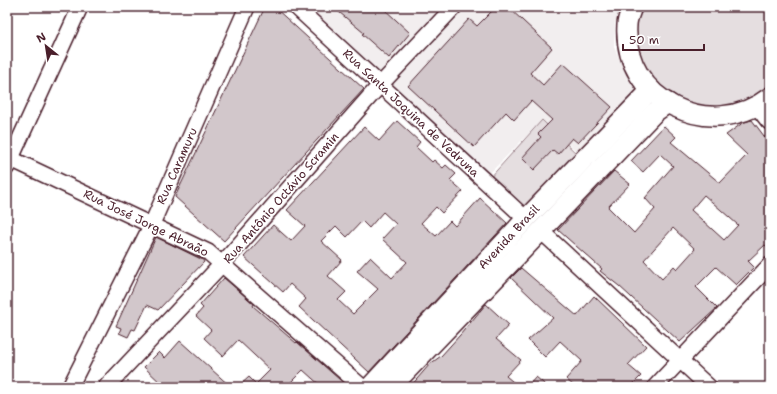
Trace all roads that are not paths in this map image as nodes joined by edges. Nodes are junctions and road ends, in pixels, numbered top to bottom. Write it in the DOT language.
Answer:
graph roads {
  1 [pos="247,7"];
  2 [pos="296,7"];
  3 [pos="454,7"];
  4 [pos="632,7"];
  5 [pos="78,8"];
  6 [pos="380,84"];
  7 [pos="651,90"];
  8 [pos="668,103"];
  9 [pos="766,108"];
  10 [pos="8,161"];
  11 [pos="526,219"];
  12 [pos="152,224"];
  13 [pos="541,231"];
  14 [pos="223,263"];
  15 [pos="770,265"];
  16 [pos="680,360"];
  17 [pos="70,387"];
  18 [pos="106,387"];
  19 [pos="362,387"];
  20 [pos="370,387"];
  21 [pos="391,387"];
  22 [pos="655,387"];
  23 [pos="709,387"];
  1 -- 12 [label="street, Rua Caramuru"];
  2 -- 6 [label="street, Rua Santa Joquina de Vedruna"];
  3 -- 6 [label="street, Rua Antônio Octávio Scramin"];
  4 -- 7 [label="main road"];
  5 -- 10 [label="street"];
  6 -- 11 [label="street, Rua Santa Joquina de Vedruna"];
  6 -- 14 [label="street, Rua Antônio Octávio Scramin"];
  7 -- 8 [label="main road"];
  7 -- 11 [label="main road, Avenida Brasil"];
  8 -- 9 [label="main road"];
  8 -- 13 [label="main road, Avenida Brasil"];
  10 -- 12 [label="street, Rua José Jorge Abraão"];
  11 -- 20 [label="main road, Avenida Brasil"];
  12 -- 14 [label="street, Rua José Jorge Abraão"];
  12 -- 17 [label="street, Rua Caramuru"];
  13 -- 16 [label="street"];
  13 -- 21 [label="main road, Avenida Brasil"];
  14 -- 18 [label="street, Rua Antônio Octávio Scramin"];
  14 -- 19 [label="street, Rua José Jorge Abraão"];
  15 -- 16 [label="street"];
  16 -- 22 [label="street"];
  16 -- 23 [label="street"];
}
